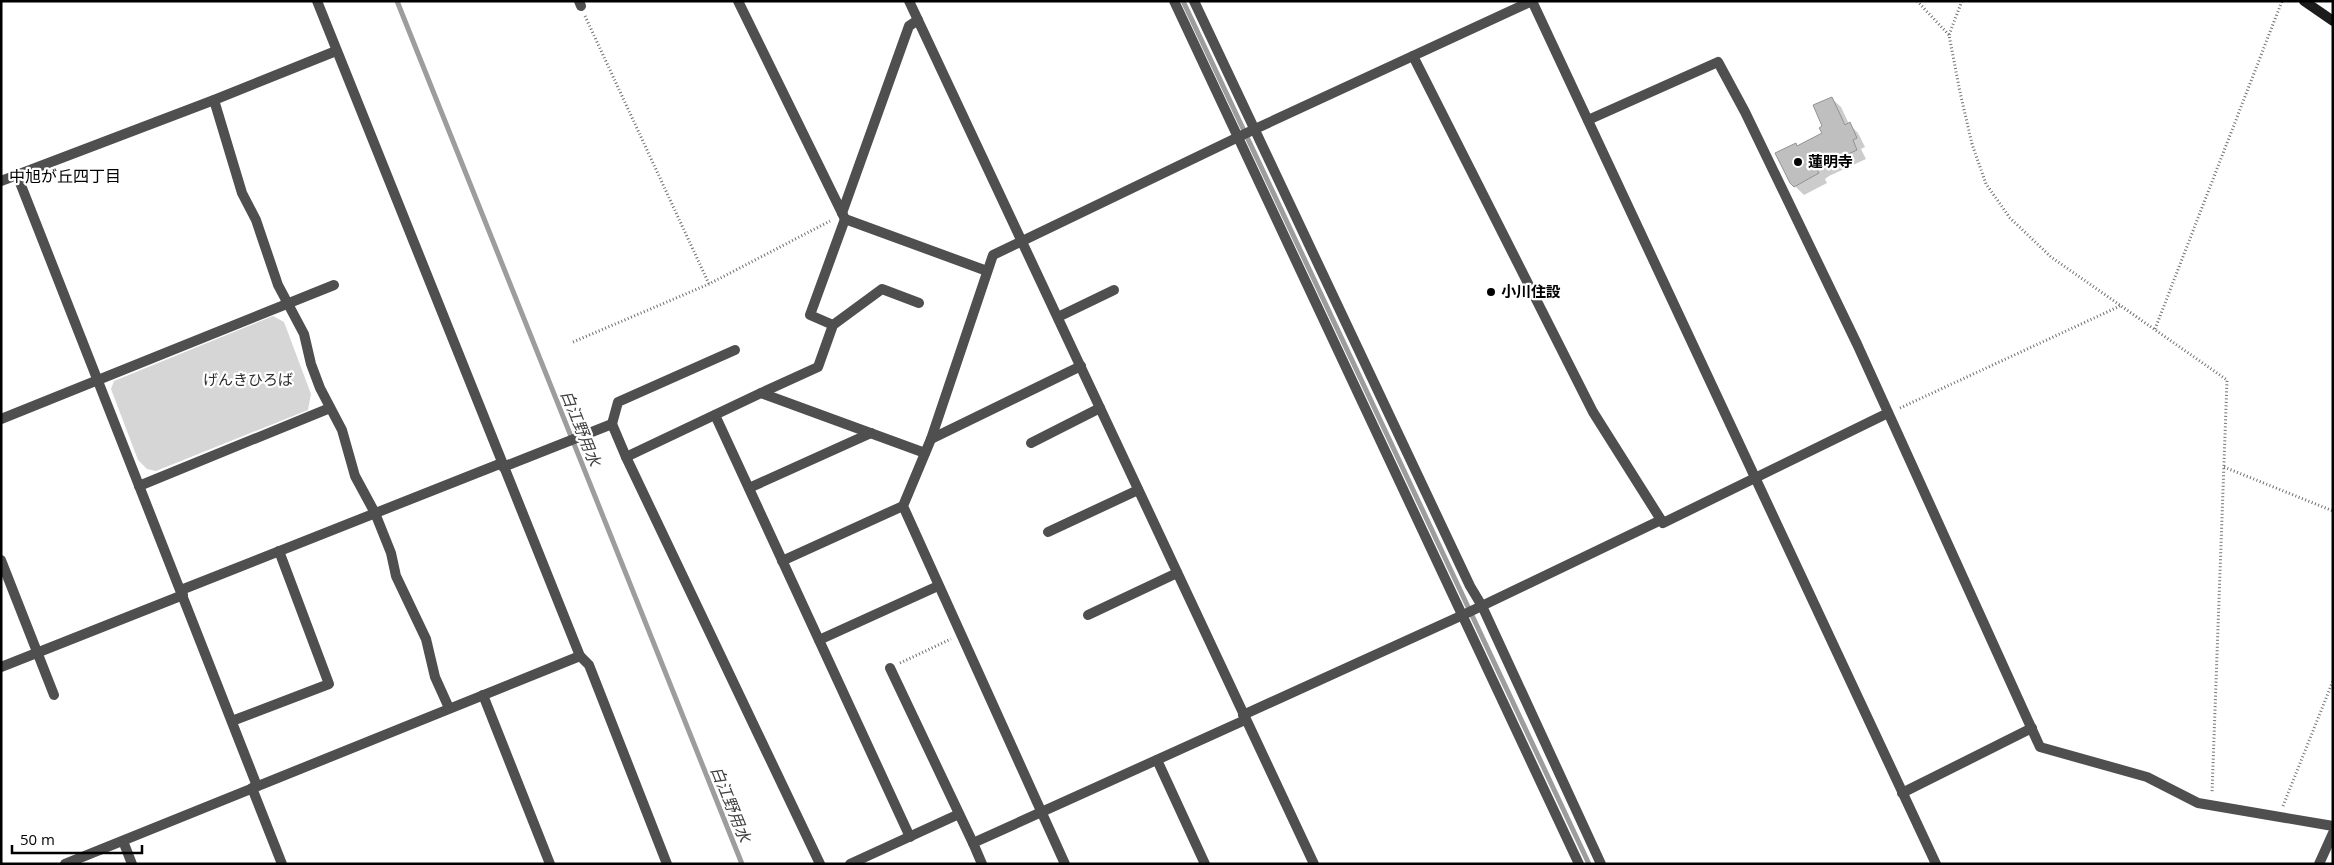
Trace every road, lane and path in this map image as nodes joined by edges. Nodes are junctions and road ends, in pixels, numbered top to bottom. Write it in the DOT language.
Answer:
graph roads {
  1 [pos="317,1"];
  2 [pos="738,1"];
  3 [pos="909,1"];
  4 [pos="1174,1"];
  5 [pos="1194,1"];
  6 [pos="1532,1"];
  7 [pos="1917,1"];
  8 [pos="1962,1"];
  9 [pos="2282,1"];
  10 [pos="2304,1"];
  11 [pos="580,4"];
  12 [pos="918,20"];
  13 [pos="2333,21"];
  14 [pos="1949,35"];
  15 [pos="336,51"];
  16 [pos="1412,56"];
  17 [pos="214,100"];
  18 [pos="1588,120"];
  19 [pos="1255,129"];
  20 [pos="1238,137"];
  21 [pos="17,175"];
  22 [pos="1,181"];
  23 [pos="844,216"];
  24 [pos="1021,240"];
  25 [pos="987,271"];
  26 [pos="708,284"];
  27 [pos="334,285"];
  28 [pos="1114,290"];
  29 [pos="289,303"];
  30 [pos="919,303"];
  31 [pos="2120,306"];
  32 [pos="1058,317"];
  33 [pos="833,325"];
  34 [pos="2155,329"];
  35 [pos="573,342"];
  36 [pos="734,350"];
  37 [pos="1081,366"];
  38 [pos="98,380"];
  39 [pos="761,393"];
  40 [pos="330,408"];
  41 [pos="1100,408"];
  42 [pos="1888,413"];
  43 [pos="715,416"];
  44 [pos="1,419"];
  45 [pos="612,424"];
  46 [pos="871,433"];
  47 [pos="931,439"];
  48 [pos="1031,443"];
  49 [pos="925,453"];
  50 [pos="626,457"];
  51 [pos="503,465"];
  52 [pos="2224,467"];
  53 [pos="1756,479"];
  54 [pos="139,486"];
  55 [pos="749,488"];
  56 [pos="1138,490"];
  57 [pos="903,506"];
  58 [pos="2333,511"];
  59 [pos="375,513"];
  60 [pos="1661,520"];
  61 [pos="1048,532"];
  62 [pos="279,552"];
  63 [pos="1,560"];
  64 [pos="782,561"];
  65 [pos="1177,573"];
  66 [pos="938,586"];
  67 [pos="182,593"];
  68 [pos="1481,607"];
  69 [pos="1464,614"];
  70 [pos="1088,615"];
  71 [pos="961,634"];
  72 [pos="819,640"];
  73 [pos="38,653"];
  74 [pos="580,656"];
  75 [pos="1,667"];
  76 [pos="890,668"];
  77 [pos="2333,681"];
  78 [pos="54,695"];
  79 [pos="482,695"];
  80 [pos="449,708"];
  81 [pos="1244,717"];
  82 [pos="232,721"];
  83 [pos="2032,728"];
  84 [pos="1157,760"];
  85 [pos="254,787"];
  86 [pos="1902,793"];
  87 [pos="2212,805"];
  88 [pos="1042,812"];
  89 [pos="959,814"];
  90 [pos="2280,818"];
  91 [pos="2333,826"];
  92 [pos="2333,833"];
  93 [pos="910,837"];
  94 [pos="123,841"];
  95 [pos="973,843"];
  96 [pos="281,862"];
  97 [pos="65,864"];
  98 [pos="132,864"];
  99 [pos="270,864"];
  100 [pos="550,864"];
  101 [pos="667,864"];
  102 [pos="820,864"];
  103 [pos="850,864"];
  104 [pos="982,864"];
  105 [pos="1065,864"];
  106 [pos="1205,864"];
  107 [pos="1314,864"];
  108 [pos="1579,864"];
  109 [pos="1601,864"];
  110 [pos="1936,864"];
  111 [pos="2319,864"];
  1 -- 15 [label="street"];
  2 -- 23 [label="street"];
  3 -- 12 [label="street"];
  4 -- 20 [label="street"];
  5 -- 19 [label="street"];
  6 -- 16 [label="street"];
  6 -- 18 [label="street"];
  7 -- 14 [label="path"];
  8 -- 14 [label="path"];
  9 -- 34 [label="path"];
  10 -- 13 [label="main road"];
  11 -- 26 [label="path"];
  12 -- 23 [label="street"];
  12 -- 24 [label="street"];
  14 -- 31 [label="path"];
  15 -- 17 [label="street"];
  15 -- 51 [label="street"];
  16 -- 19 [label="street"];
  16 -- 60 [label="street"];
  17 -- 21 [label="street"];
  17 -- 29 [label="street"];
  18 -- 42 [label="street"];
  18 -- 53 [label="street"];
  19 -- 20 [label="street"];
  19 -- 68 [label="street"];
  20 -- 24 [label="street"];
  20 -- 69 [label="street"];
  21 -- 22 [label="street"];
  21 -- 38 [label="street"];
  23 -- 25 [label="street"];
  23 -- 26 [label="path"];
  23 -- 33 [label="street"];
  24 -- 25 [label="street"];
  24 -- 32 [label="street"];
  25 -- 47 [label="street"];
  26 -- 35 [label="path"];
  27 -- 29 [label="street"];
  28 -- 32 [label="street"];
  29 -- 38 [label="street"];
  29 -- 40 [label="street"];
  30 -- 33 [label="street"];
  31 -- 34 [label="path"];
  31 -- 42 [label="path"];
  32 -- 37 [label="street"];
  33 -- 39 [label="street"];
  34 -- 52 [label="path"];
  36 -- 45 [label="street"];
  37 -- 41 [label="street"];
  37 -- 47 [label="street"];
  38 -- 44 [label="street"];
  38 -- 54 [label="street"];
  39 -- 43 [label="street"];
  39 -- 46 [label="street"];
  40 -- 54 [label="street"];
  40 -- 59 [label="street"];
  41 -- 48 [label="street"];
  41 -- 56 [label="street"];
  42 -- 53 [label="street"];
  42 -- 83 [label="street"];
  43 -- 50 [label="street"];
  43 -- 55 [label="street"];
  45 -- 50 [label="street"];
  45 -- 51 [label="street"];
  46 -- 49 [label="street"];
  46 -- 55 [label="street"];
  47 -- 49 [label="street"];
  49 -- 57 [label="street"];
  50 -- 102 [label="street"];
  51 -- 59 [label="street"];
  51 -- 74 [label="street"];
  52 -- 58 [label="path"];
  52 -- 87 [label="path"];
  53 -- 60 [label="street"];
  53 -- 86 [label="street"];
  54 -- 67 [label="street"];
  55 -- 64 [label="street"];
  56 -- 61 [label="street"];
  56 -- 65 [label="street"];
  57 -- 64 [label="street"];
  57 -- 66 [label="street"];
  59 -- 62 [label="street"];
  59 -- 80 [label="street"];
  60 -- 68 [label="street"];
  62 -- 67 [label="street"];
  62 -- 82 [label="street"];
  63 -- 73 [label="street"];
  64 -- 72 [label="street"];
  65 -- 70 [label="street"];
  65 -- 81 [label="street"];
  66 -- 71 [label="street"];
  66 -- 72 [label="street"];
  67 -- 73 [label="street"];
  67 -- 82 [label="street"];
  68 -- 69 [label="street"];
  68 -- 109 [label="street"];
  69 -- 81 [label="street"];
  69 -- 108 [label="street"];
  71 -- 76 [label="path"];
  71 -- 88 [label="street"];
  72 -- 93 [label="street"];
  73 -- 75 [label="street"];
  73 -- 78 [label="street"];
  74 -- 79 [label="street"];
  74 -- 101 [label="street"];
  76 -- 89 [label="street"];
  77 -- 90 [label="path"];
  79 -- 80 [label="street"];
  79 -- 100 [label="street"];
  80 -- 85 [label="street"];
  81 -- 84 [label="street"];
  81 -- 107 [label="street"];
  82 -- 85 [label="street"];
  83 -- 86 [label="street"];
  83 -- 87 [label="street"];
  84 -- 88 [label="street"];
  84 -- 106 [label="street"];
  85 -- 94 [label="street"];
  85 -- 96 [label="street"];
  86 -- 110 [label="street"];
  87 -- 90 [label="street"];
  88 -- 95 [label="street"];
  88 -- 105 [label="street"];
  89 -- 93 [label="street"];
  89 -- 95 [label="street"];
  90 -- 91 [label="street"];
  92 -- 111 [label="street"];
  93 -- 103 [label="street"];
  94 -- 97 [label="street"];
  94 -- 98 [label="street"];
  95 -- 104 [label="street"];
  96 -- 99 [label="street"];
}
